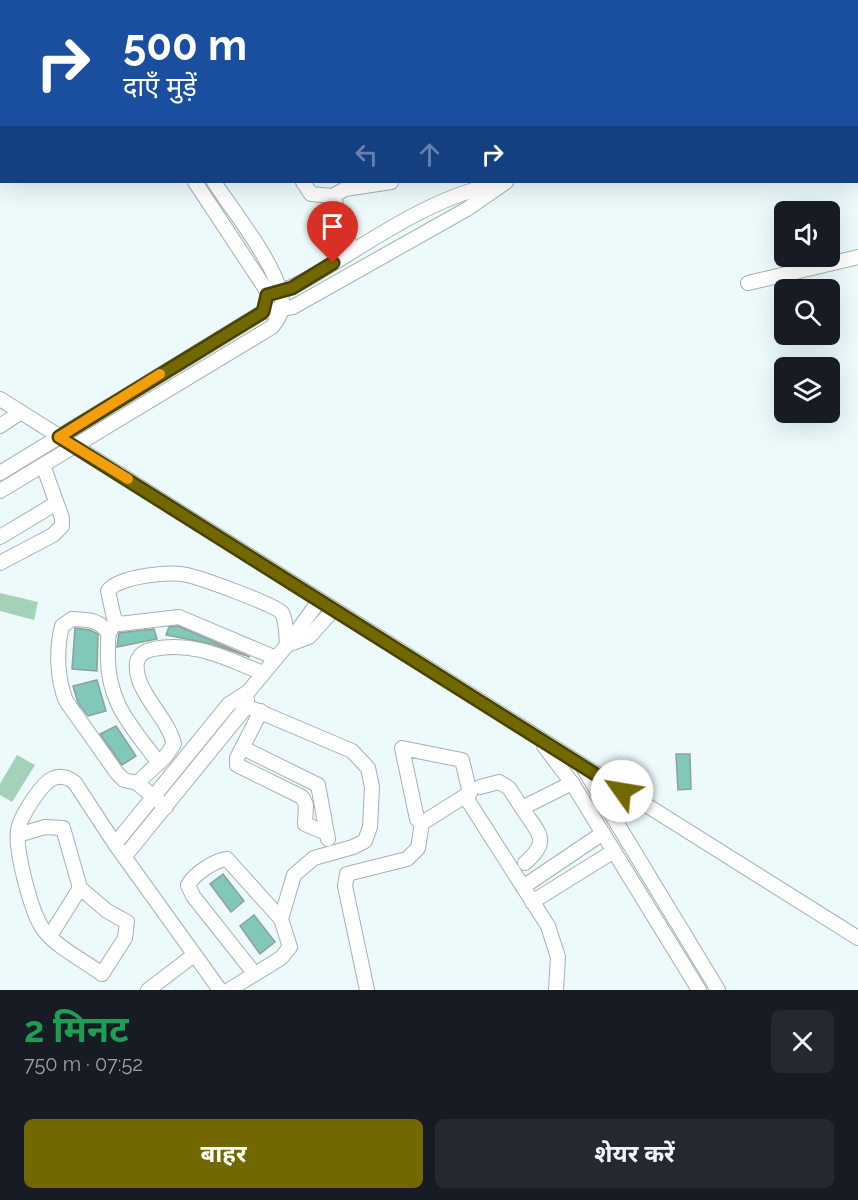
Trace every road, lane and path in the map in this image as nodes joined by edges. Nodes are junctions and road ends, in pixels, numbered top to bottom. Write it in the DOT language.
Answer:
graph roads {
  1 [pos="196,183"];
  2 [pos="215,183"];
  3 [pos="304,183"];
  4 [pos="384,183"];
  5 [pos="502,183"];
  6 [pos="505,183"];
  7 [pos="333,196"];
  8 [pos="423,212"];
  9 [pos="432,229"];
  10 [pos="372,240"];
  11 [pos="352,251"];
  12 [pos="382,256"];
  13 [pos="858,257"];
  14 [pos="333,263"];
  15 [pos="340,280"];
  16 [pos="748,284"];
  17 [pos="274,293"];
  18 [pos="281,311"];
  19 [pos="263,312"];
  20 [pos="0,399"];
  21 [pos="21,412"];
  22 [pos="0,426"];
  23 [pos="59,437"];
  24 [pos="75,446"];
  25 [pos="43,465"];
  26 [pos="0,473"];
  27 [pos="0,491"];
  28 [pos="56,504"];
  29 [pos="0,537"];
  30 [pos="0,563"];
  31 [pos="319,601"];
  32 [pos="333,610"];
  33 [pos="114,628"];
  34 [pos="287,645"];
  35 [pos="276,658"];
  36 [pos="263,673"];
  37 [pos="248,692"];
  38 [pos="246,706"];
  39 [pos="261,711"];
  40 [pos="538,738"];
  41 [pos="243,748"];
  42 [pos="159,763"];
  43 [pos="583,767"];
  44 [pos="137,783"];
  45 [pos="572,783"];
  46 [pos="480,787"];
  47 [pos="465,796"];
  48 [pos="154,798"];
  49 [pos="166,807"];
  50 [pos="522,808"];
  51 [pos="422,823"];
  52 [pos="326,833"];
  53 [pos="603,833"];
  54 [pos="18,835"];
  55 [pos="115,844"];
  56 [pos="614,851"];
  57 [pos="333,852"];
  58 [pos="125,856"];
  59 [pos="525,863"];
  60 [pos="523,887"];
  61 [pos="80,888"];
  62 [pos="532,902"];
  63 [pos="280,919"];
  64 [pos="50,936"];
  65 [pos="858,938"];
  66 [pos="194,955"];
  67 [pos="254,973"];
  68 [pos="148,990"];
  69 [pos="220,990"];
  70 [pos="229,990"];
  71 [pos="367,990"];
  72 [pos="556,990"];
  73 [pos="699,990"];
  74 [pos="718,990"];
  1 -- 17 [label="street"];
  2 -- 17 [label="street"];
  3 -- 7 [label="street"];
  4 -- 7 [label="street"];
  5 -- 8 [label="street"];
  6 -- 9 [label="street"];
  7 -- 11 [label="street"];
  8 -- 9 [label="street"];
  8 -- 10 [label="street"];
  9 -- 12 [label="street"];
  10 -- 11 [label="street"];
  10 -- 12 [label="street"];
  11 -- 14 [label="street"];
  12 -- 15 [label="street"];
  13 -- 16 [label="street"];
  14 -- 15 [label="street"];
  14 -- 17 [label="street"];
  15 -- 18 [label="street"];
  17 -- 18 [label="street"];
  17 -- 19 [label="street"];
  18 -- 19 [label="street"];
  18 -- 24 [label="street"];
  19 -- 23 [label="street"];
  20 -- 21 [label="street"];
  21 -- 22 [label="street"];
  21 -- 23 [label="street"];
  23 -- 24 [label="street"];
  23 -- 26 [label="street"];
  24 -- 25 [label="street"];
  24 -- 31 [label="street"];
  25 -- 27 [label="street"];
  25 -- 28 [label="street"];
  28 -- 29 [label="street"];
  28 -- 30 [label="street"];
  31 -- 32 [label="street"];
  31 -- 34 [label="street"];
  32 -- 34 [label="street"];
  32 -- 40 [label="street"];
  33 -- 34 [label="street"];
  33 -- 35 [label="street"];
  33 -- 42 [label="street"];
  33 -- 44 [label="street"];
  34 -- 35 [label="street"];
  35 -- 36 [label="street"];
  36 -- 37 [label="street"];
  36 -- 42 [label="street"];
  37 -- 38 [label="street"];
  37 -- 48 [label="street"];
  38 -- 39 [label="street"];
  38 -- 49 [label="street"];
  39 -- 41 [label="street"];
  39 -- 57 [label="street"];
  40 -- 43 [label="street"];
  40 -- 45 [label="street"];
  41 -- 52 [label="street"];
  41 -- 52 [label="street"];
  42 -- 44 [label="street"];
  43 -- 65 [label="street"];
  43 -- 74 [label="street"];
  44 -- 48 [label="street"];
  45 -- 50 [label="street"];
  45 -- 53 [label="street"];
  46 -- 50 [label="street"];
  47 -- 51 [label="street"];
  47 -- 51 [label="street"];
  47 -- 60 [label="street"];
  48 -- 49 [label="street"];
  48 -- 55 [label="street"];
  49 -- 58 [label="street"];
  50 -- 59 [label="street"];
  51 -- 71 [label="street"];
  52 -- 57 [label="street"];
  53 -- 56 [label="street"];
  53 -- 60 [label="street"];
  54 -- 55 [label="street"];
  54 -- 61 [label="street"];
  54 -- 64 [label="street"];
  55 -- 58 [label="street"];
  56 -- 62 [label="street"];
  56 -- 73 [label="street"];
  57 -- 63 [label="street"];
  58 -- 66 [label="street"];
  60 -- 62 [label="street"];
  61 -- 64 [label="street"];
  61 -- 64 [label="street"];
  62 -- 72 [label="street"];
  63 -- 67 [label="street"];
  63 -- 67 [label="street"];
  66 -- 68 [label="street"];
  66 -- 69 [label="street"];
  67 -- 70 [label="street"];
}
